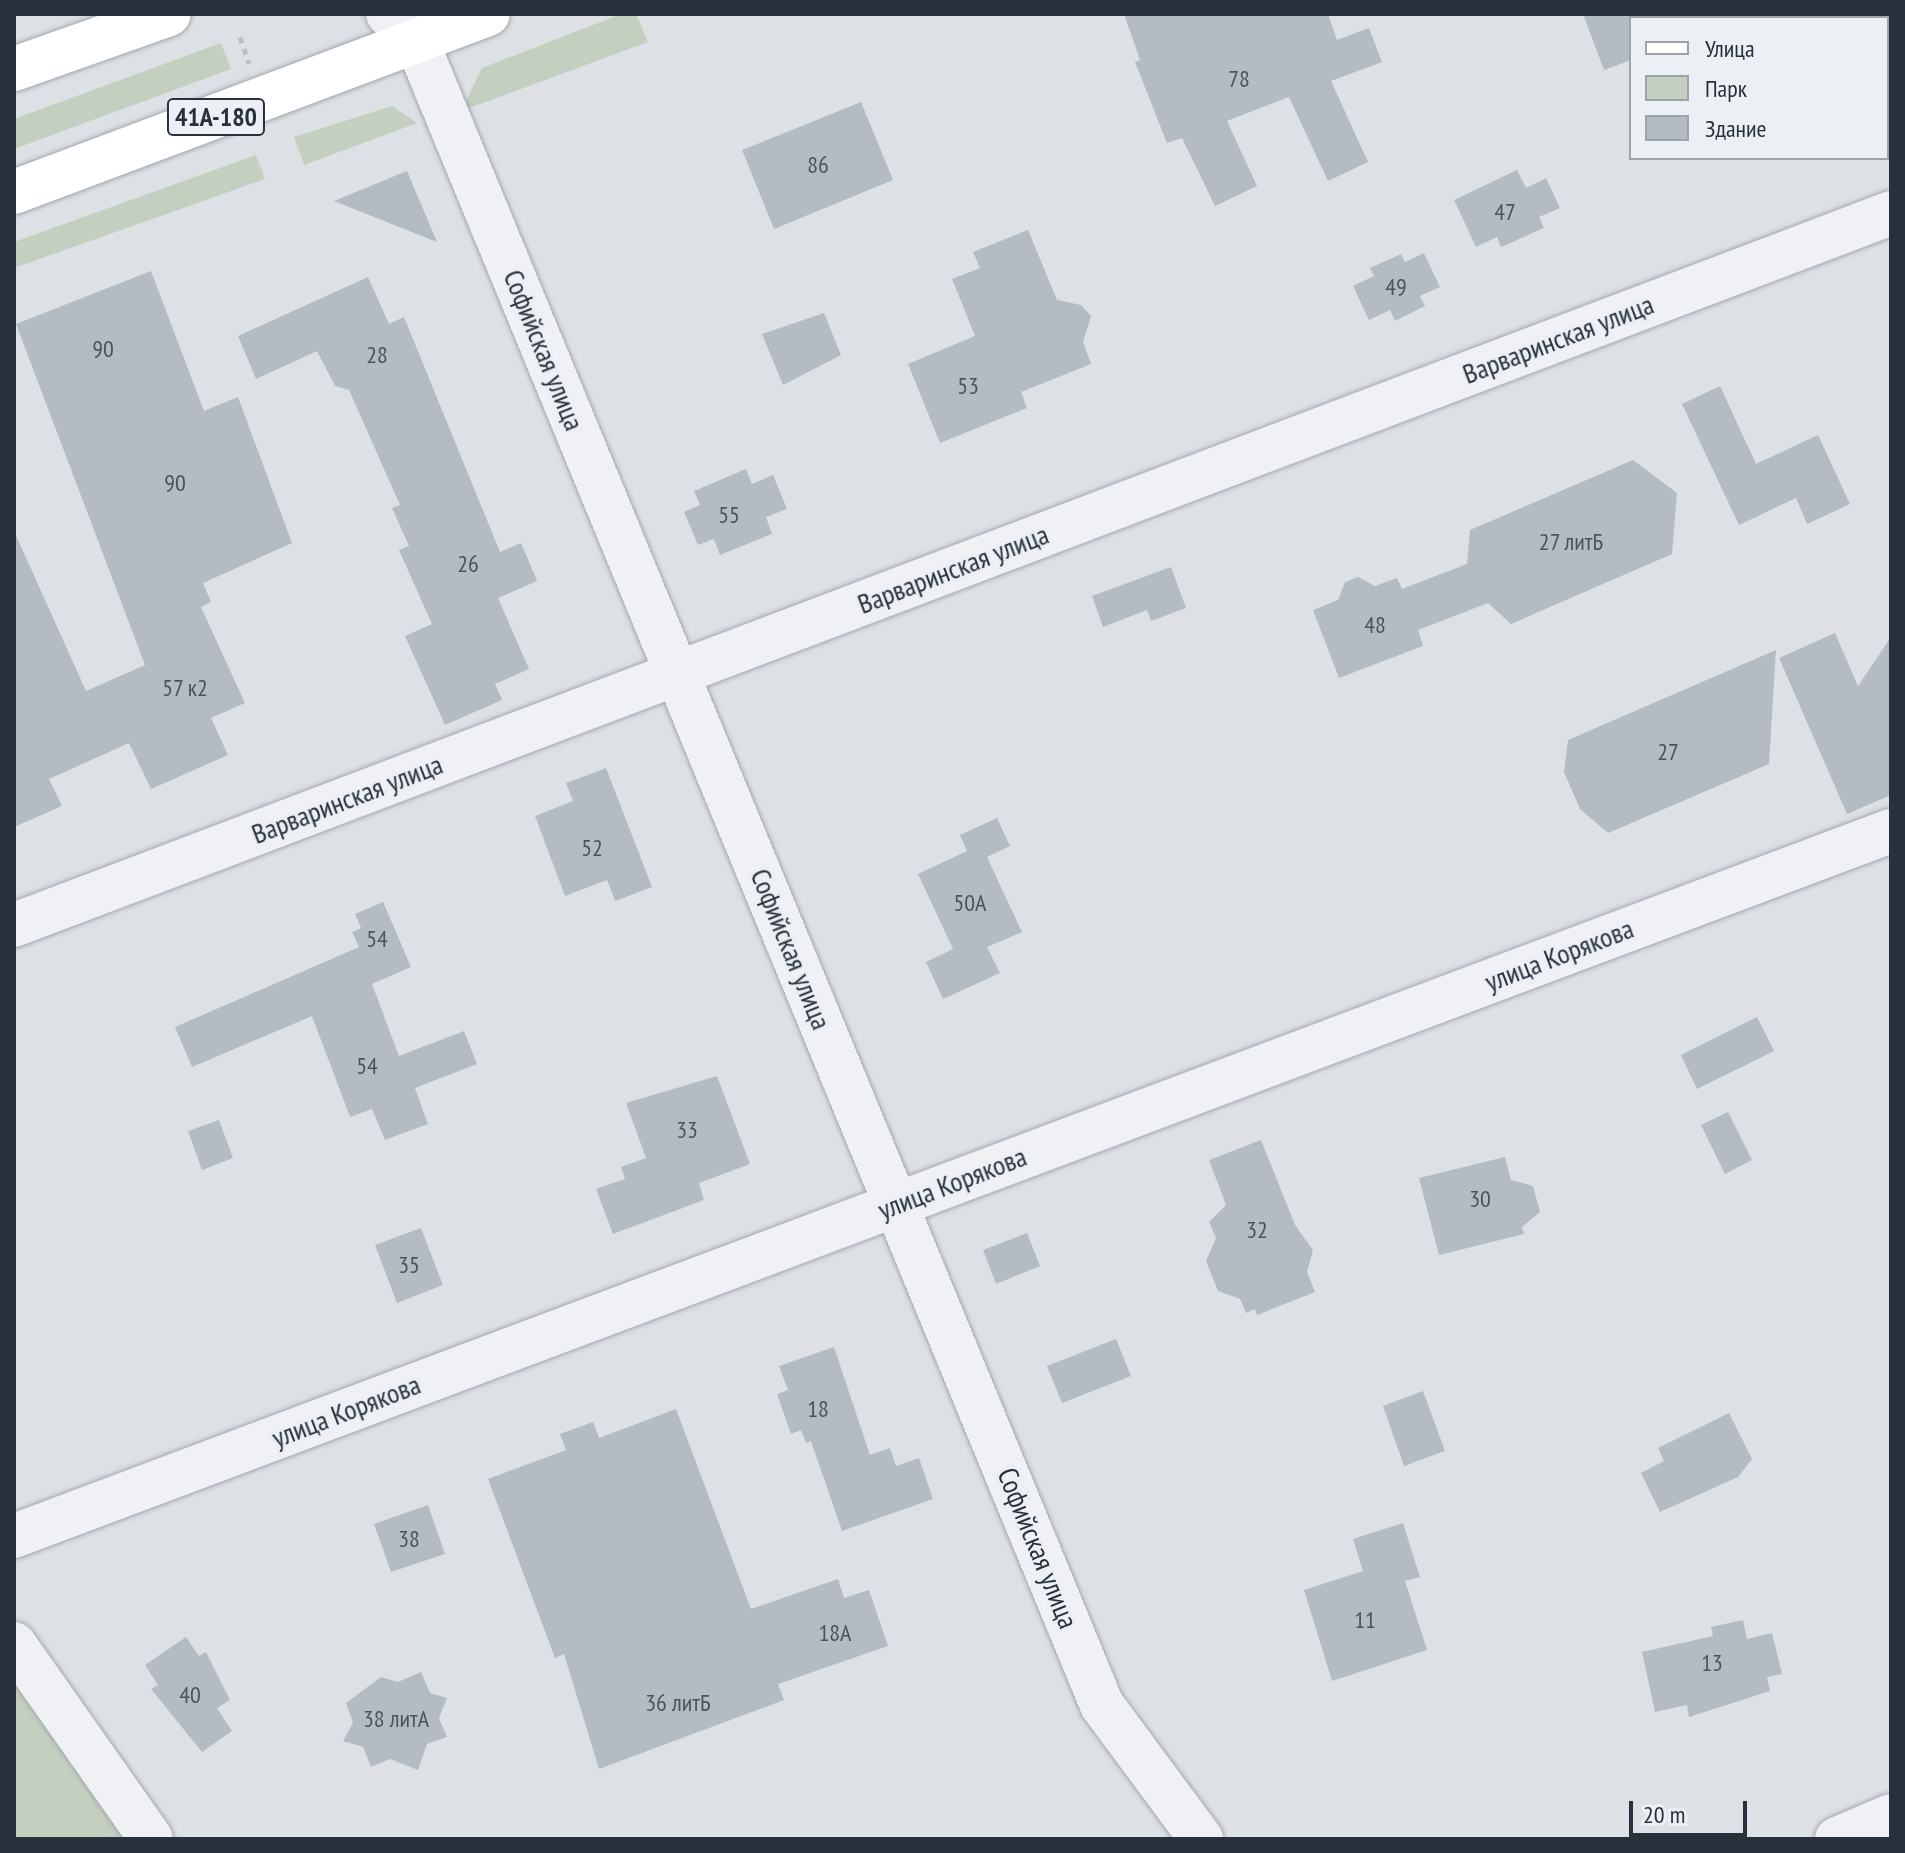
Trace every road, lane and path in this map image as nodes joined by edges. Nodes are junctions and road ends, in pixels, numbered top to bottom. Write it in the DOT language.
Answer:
graph roads {
  1 [pos="169,14"];
  2 [pos="488,14"];
  3 [pos="412,23"];
  4 [pos="240,37"];
  5 [pos="249,63"];
  6 [pos="14,69"];
  7 [pos="14,192"];
  8 [pos="1891,213"];
  9 [pos="678,674"];
  10 [pos="1891,831"];
  11 [pos="14,925"];
  12 [pos="896,1204"];
  13 [pos="14,1536"];
  14 [pos="14,1644"];
  15 [pos="1891,1816"];
  16 [pos="151,1839"];
  17 [pos="1201,1839"];
  18 [pos="1837,1839"];
  1 -- 6 [label="main road"];
  2 -- 3 [label="main road, 41А-180"];
  3 -- 7 [label="main road, 41А-180"];
  3 -- 9 [label="street, Софийская улица"];
  4 -- 5 [label="path"];
  8 -- 9 [label="street, Варваринская улица"];
  9 -- 11 [label="street, Варваринская улица"];
  9 -- 12 [label="street, Софийская улица"];
  10 -- 12 [label="street, улица Корякова"];
  12 -- 13 [label="street, улица Корякова"];
  12 -- 17 [label="street, Софийская улица"];
  14 -- 16 [label="street"];
  15 -- 18 [label="street"];
}
